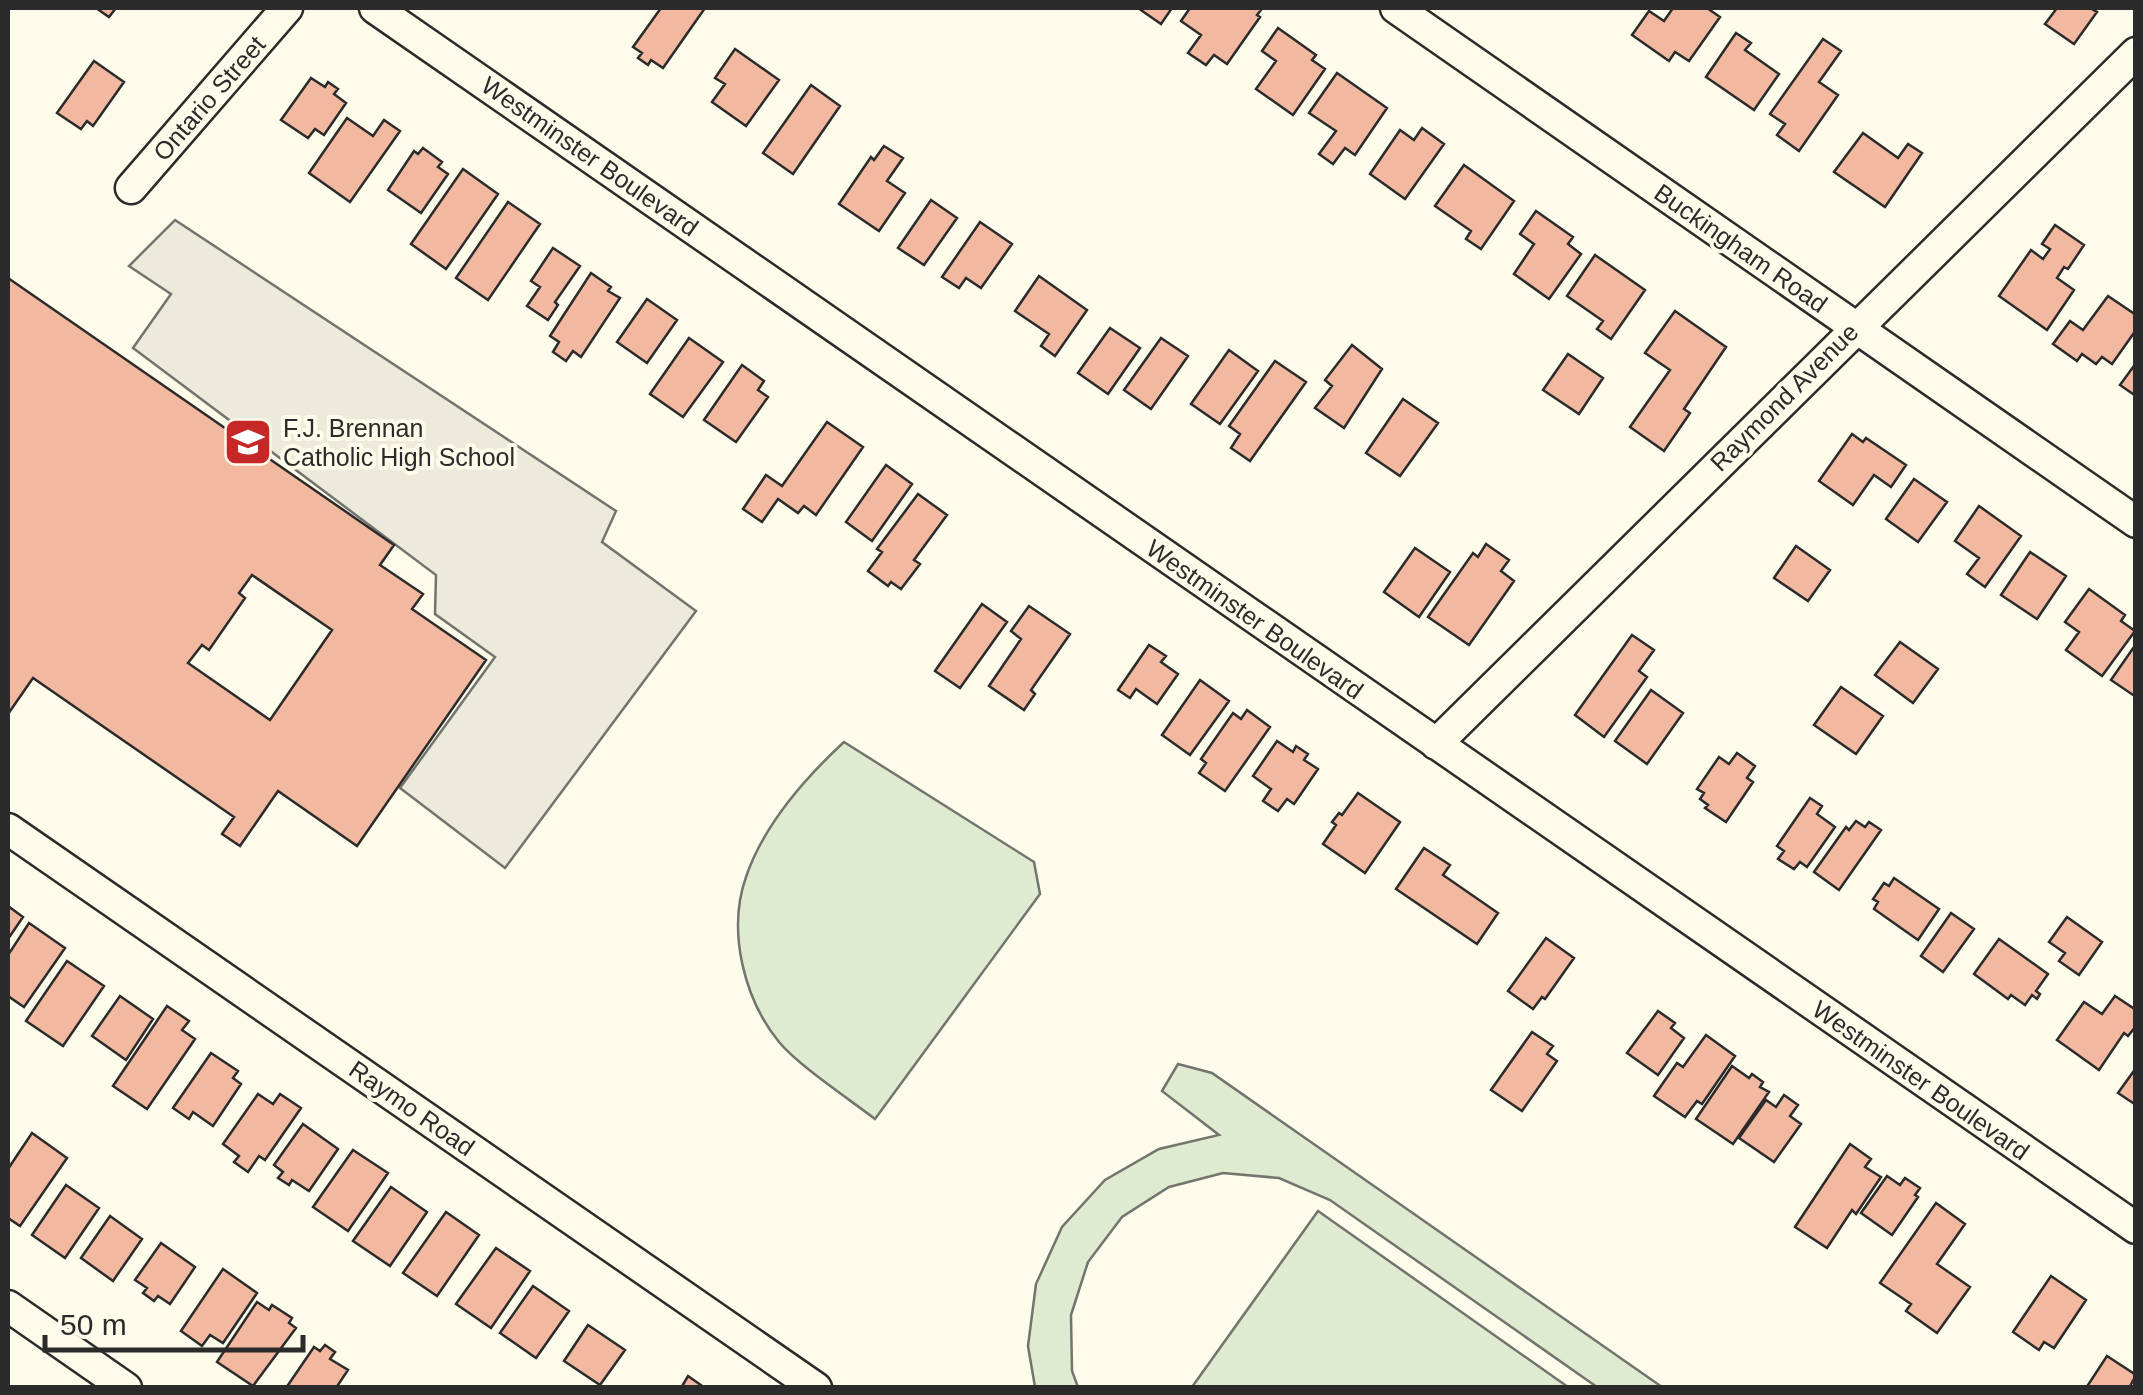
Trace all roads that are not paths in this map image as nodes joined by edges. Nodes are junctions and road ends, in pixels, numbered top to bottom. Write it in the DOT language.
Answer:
graph roads {
  1 [pos="287,8"];
  2 [pos="376,8"];
  3 [pos="1396,8"];
  4 [pos="2136,53"];
  5 [pos="131,188"];
  6 [pos="1855,327"];
  7 [pos="2136,522"];
  8 [pos="1436,744"];
  9 [pos="8,829"];
  10 [pos="2136,1228"];
  11 [pos="8,1306"];
  12 [pos="126,1388"];
  13 [pos="816,1388"];
  1 -- 5 [label="street, Ontario Street"];
  2 -- 8 [label="street, Westminster Boulevard"];
  3 -- 6 [label="street, Buckingham Road"];
  4 -- 6 [label="street, Raymond Avenue"];
  6 -- 7 [label="street, Buckingham Road"];
  6 -- 8 [label="street, Raymond Avenue"];
  8 -- 10 [label="street, Westminster Boulevard"];
  9 -- 13 [label="street, Raymo Road"];
  11 -- 12 [label="street"];
}
